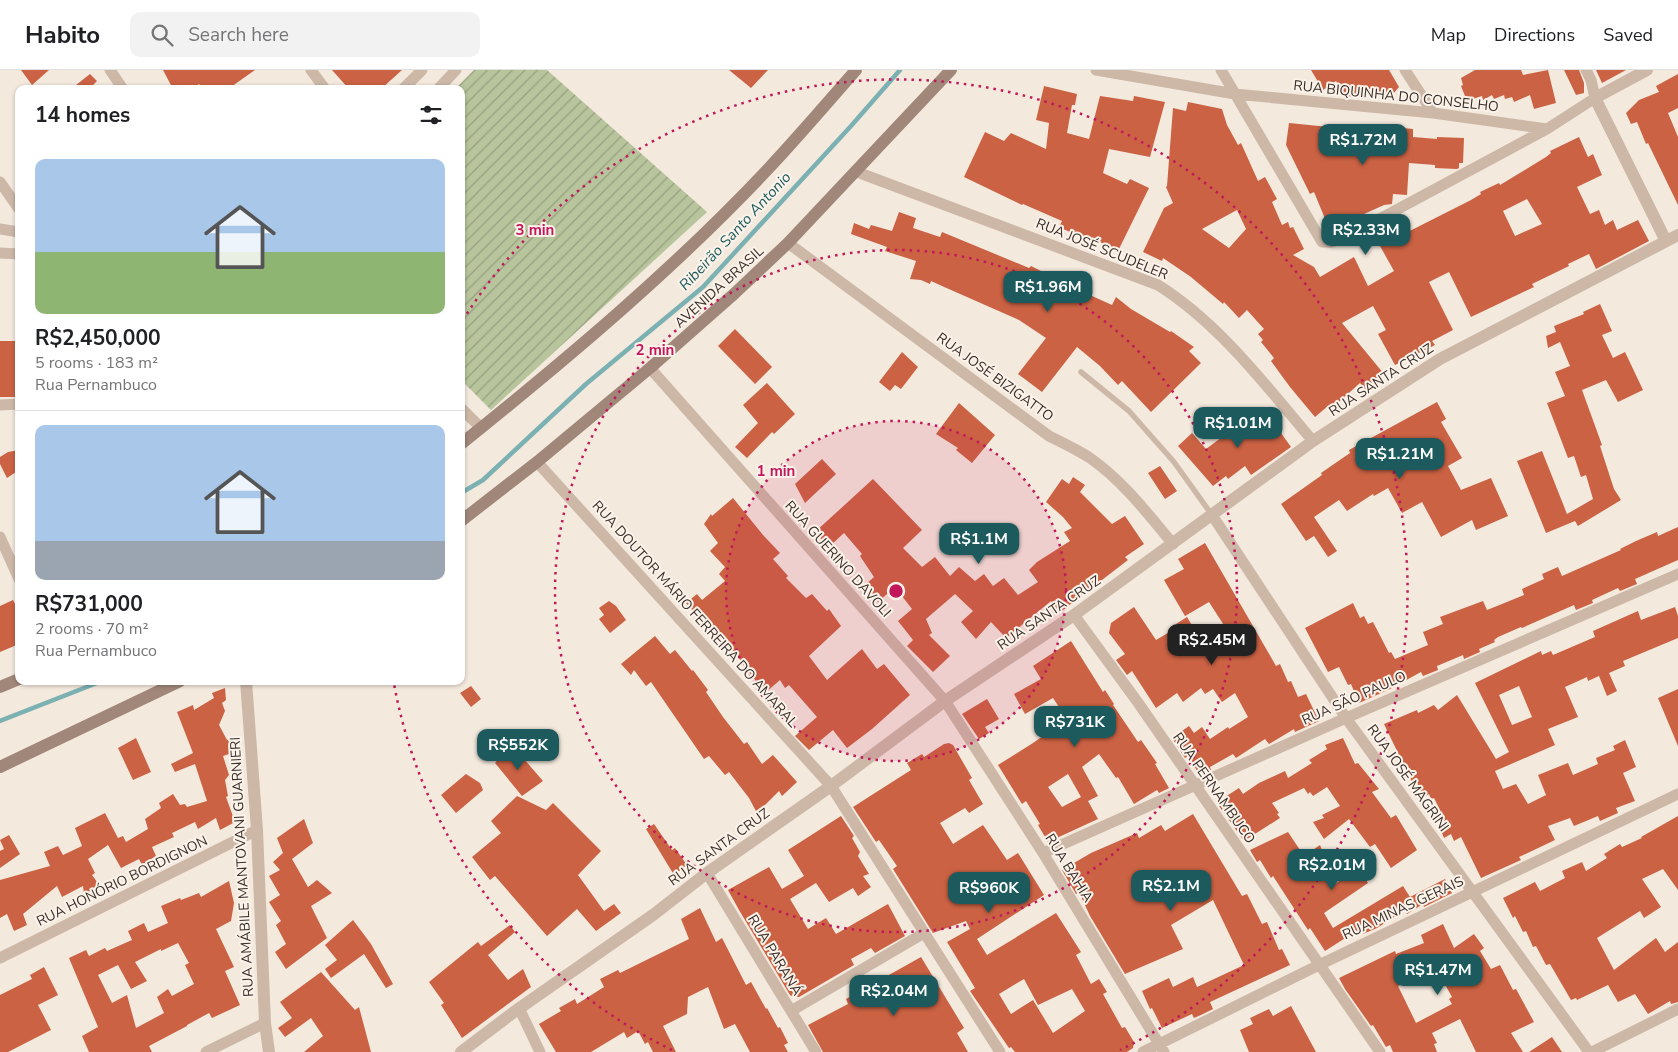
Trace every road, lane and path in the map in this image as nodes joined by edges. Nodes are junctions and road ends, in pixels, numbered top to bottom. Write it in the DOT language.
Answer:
graph roads {
  1 [pos="110,70"];
  2 [pos="311,70"];
  3 [pos="422,70"];
  4 [pos="456,70"];
  5 [pos="856,70"];
  6 [pos="952,70"];
  7 [pos="1096,70"];
  8 [pos="1221,70"];
  9 [pos="1405,70"];
  10 [pos="1586,70"];
  11 [pos="1647,70"];
  12 [pos="121,85"];
  13 [pos="322,85"];
  14 [pos="407,85"];
  15 [pos="442,85"];
  16 [pos="1235,94"];
  17 [pos="1595,98"];
  18 [pos="1433,113"];
  19 [pos="1547,129"];
  20 [pos="857,172"];
  21 [pos="0,182"];
  22 [pos="15,203"];
  23 [pos="0,230"];
  24 [pos="15,232"];
  25 [pos="1672,238"];
  26 [pos="788,243"];
  27 [pos="0,253"];
  28 [pos="15,254"];
  29 [pos="650,368"];
  30 [pos="1082,372"];
  31 [pos="15,404"];
  32 [pos="0,405"];
  33 [pos="465,412"];
  34 [pos="482,428"];
  35 [pos="465,441"];
  36 [pos="1313,441"];
  37 [pos="537,462"];
  38 [pos="1212,515"];
  39 [pos="465,518"];
  40 [pos="0,538"];
  41 [pos="1173,544"];
  42 [pos="0,565"];
  43 [pos="13,566"];
  44 [pos="15,570"];
  45 [pos="1678,574"];
  46 [pos="1074,615"];
  47 [pos="15,681"];
  48 [pos="172,685"];
  49 [pos="246,685"];
  50 [pos="0,687"];
  51 [pos="945,701"];
  52 [pos="1346,718"];
  53 [pos="0,768"];
  54 [pos="1194,785"];
  55 [pos="831,786"];
  56 [pos="1678,794"];
  57 [pos="257,830"];
  58 [pos="1043,853"];
  59 [pos="707,873"];
  60 [pos="1472,892"];
  61 [pos="924,933"];
  62 [pos="0,958"];
  63 [pos="1319,965"];
  64 [pos="518,1008"];
  65 [pos="1678,1009"];
  66 [pos="791,1010"];
  67 [pos="265,1023"];
  68 [pos="1162,1048"];
  69 [pos="206,1052"];
  70 [pos="270,1052"];
  71 [pos="461,1052"];
  72 [pos="540,1052"];
  73 [pos="816,1052"];
  74 [pos="1000,1052"];
  75 [pos="1143,1052"];
  76 [pos="1380,1052"];
  77 [pos="1590,1052"];
  1 -- 12 [label="street"];
  2 -- 13 [label="street"];
  3 -- 14 [label="street"];
  4 -- 15 [label="street"];
  5 -- 34 [label="main road"];
  6 -- 20 [label="main road, AVENIDA BRASIL"];
  7 -- 16 [label="street, RUA BIQUINHA DO CONSELHO"];
  8 -- 16 [label="street"];
  9 -- 18 [label="street"];
  10 -- 17 [label="street"];
  11 -- 17 [label="street"];
  16 -- 18 [label="street, RUA BIQUINHA DO CONSELHO"];
  16 -- 19 [label="street"];
  17 -- 19 [label="street"];
  17 -- 25 [label="street"];
  18 -- 19 [label="street, RUA BIQUINHA DO CONSELHO"];
  20 -- 26 [label="main road, AVENIDA BRASIL"];
  20 -- 36 [label="street, RUA JOSÉ SCUDELER"];
  21 -- 22 [label="street"];
  23 -- 24 [label="street"];
  25 -- 36 [label="street, RUA SANTA CRUZ"];
  26 -- 29 [label="main road, AVENIDA BRASIL"];
  26 -- 41 [label="street, RUA JOSÉ BIZIGATTO"];
  27 -- 28 [label="street"];
  29 -- 37 [label="main road, AVENIDA BRASIL"];
  29 -- 51 [label="street, RUA GUERINO DAVOLI"];
  30 -- 38 [label="lane"];
  31 -- 32 [label="street"];
  33 -- 34 [label="street"];
  34 -- 35 [label="main road"];
  36 -- 38 [label="street, RUA SANTA CRUZ"];
  37 -- 39 [label="main road, AVENIDA BRASIL"];
  37 -- 55 [label="street, RUA DOUTOR MÁRIO FERREIRA DO AMARAL"];
  38 -- 41 [label="street, RUA SANTA CRUZ"];
  38 -- 52 [label="street, RUA JOSÉ MAGRINI"];
  40 -- 43 [label="street"];
  41 -- 46 [label="street, RUA SANTA CRUZ"];
  42 -- 43 [label="street"];
  43 -- 44 [label="street"];
  45 -- 52 [label="street, RUA SÃO PAULO"];
  46 -- 51 [label="street, RUA SANTA CRUZ"];
  46 -- 54 [label="street, RUA PERNAMBUCO"];
  47 -- 50 [label="main road"];
  48 -- 53 [label="main road"];
  49 -- 57 [label="street, RUA AMÁBILE MANTOVANI GUARNIERI"];
  51 -- 55 [label="street, RUA SANTA CRUZ"];
  51 -- 58 [label="street, RUA BAHIA"];
  52 -- 54 [label="street, RUA SÃO PAULO"];
  52 -- 60 [label="street, RUA JOSÉ MAGRINI"];
  54 -- 58 [label="street, RUA SÃO PAULO"];
  54 -- 63 [label="street, RUA PERNAMBUCO"];
  55 -- 59 [label="street, RUA SANTA CRUZ"];
  55 -- 61 [label="street, RUA DOUTOR MÁRIO FERREIRA DO AMARAL"];
  56 -- 60 [label="street, RUA MINAS GERAIS"];
  57 -- 62 [label="street, RUA HONÓRIO BORDIGNON"];
  57 -- 67 [label="street, RUA AMÁBILE MANTOVANI GUARNIERI"];
  58 -- 68 [label="street, RUA BAHIA"];
  59 -- 64 [label="street, RUA SANTA CRUZ"];
  59 -- 66 [label="street, RUA PARANÁ"];
  60 -- 63 [label="street, RUA MINAS GERAIS"];
  60 -- 77 [label="street, RUA JOSÉ MAGRINI"];
  61 -- 66 [label="street"];
  61 -- 74 [label="street, RUA DOUTOR MÁRIO FERREIRA DO AMARAL"];
  63 -- 68 [label="street, RUA MINAS GERAIS"];
  63 -- 76 [label="street, RUA PERNAMBUCO"];
  64 -- 71 [label="street, RUA SANTA CRUZ"];
  64 -- 72 [label="street"];
  65 -- 77 [label="street"];
  66 -- 73 [label="street, RUA PARANÁ"];
  67 -- 69 [label="street"];
  67 -- 70 [label="street, RUA AMÁBILE MANTOVANI GUARNIERI"];
  68 -- 75 [label="street, RUA MINAS GERAIS"];
}
